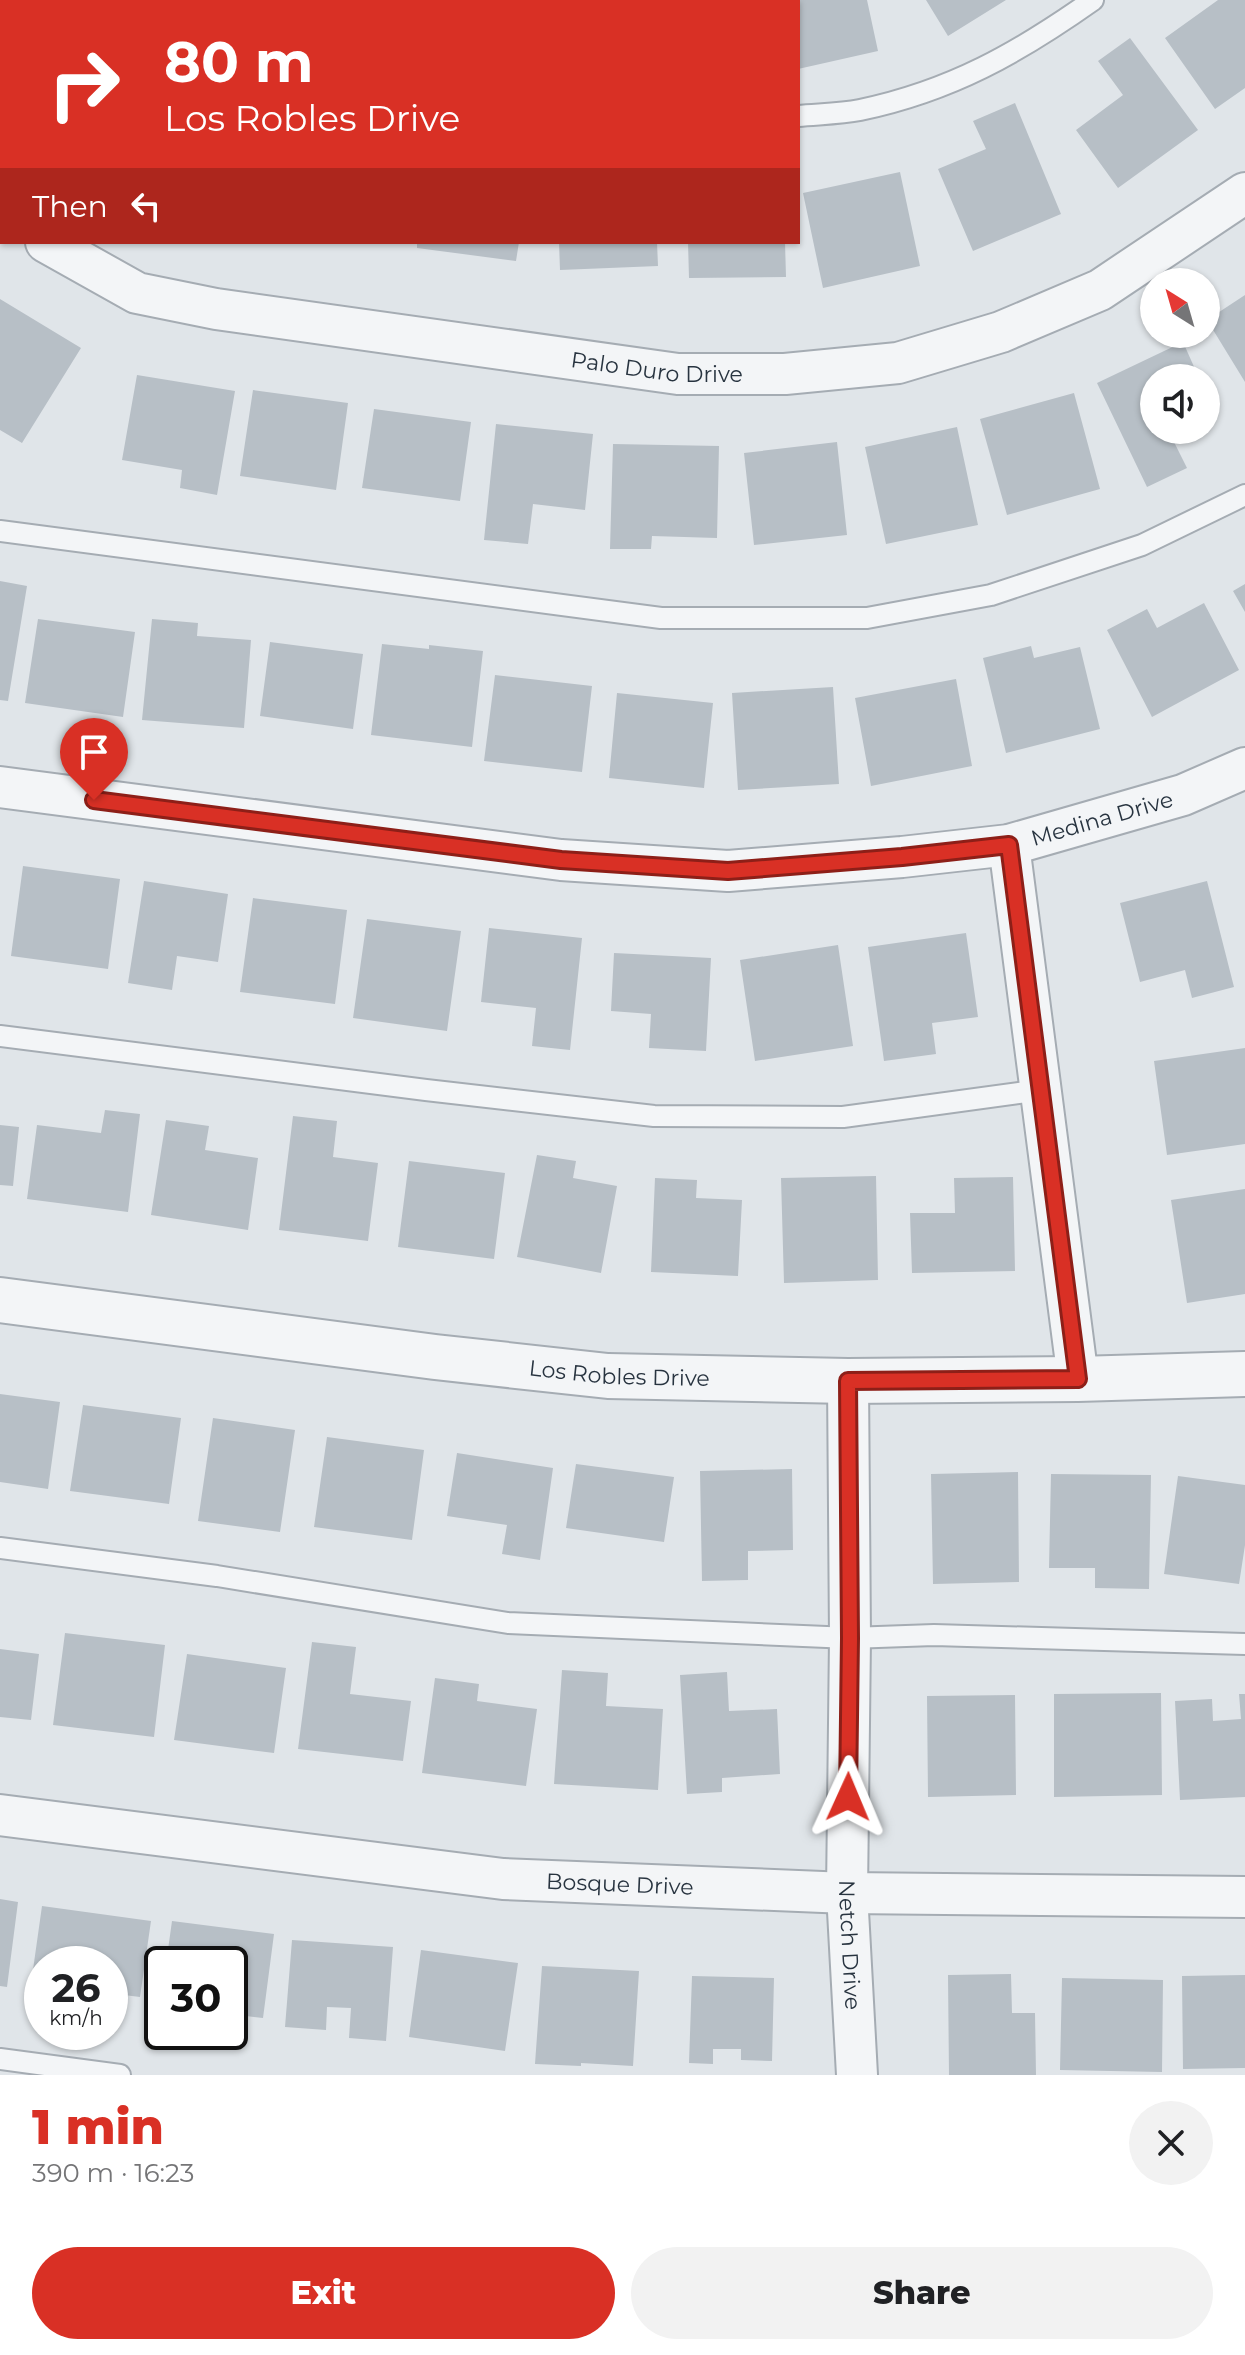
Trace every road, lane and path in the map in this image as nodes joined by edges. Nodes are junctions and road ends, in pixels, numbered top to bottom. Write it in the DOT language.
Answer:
graph roads {
  1 [pos="1093,0"];
  2 [pos="800,116"];
  3 [pos="1245,193"];
  4 [pos="50,244"];
  5 [pos="1245,495"];
  6 [pos="0,531"];
  7 [pos="1245,768"];
  8 [pos="0,787"];
  9 [pos="1009,845"];
  10 [pos="0,1036"];
  11 [pos="1041,1090"];
  12 [pos="0,1300"];
  13 [pos="1245,1374"];
  14 [pos="1078,1379"];
  15 [pos="848,1381"];
  16 [pos="0,1548"];
  17 [pos="850,1638"];
  18 [pos="1245,1644"];
  19 [pos="0,1815"];
  20 [pos="847,1893"];
  21 [pos="1245,1897"];
  22 [pos="0,2059"];
  23 [pos="120,2075"];
  24 [pos="857,2075"];
  1 -- 2 [label="lane"];
  3 -- 4 [label="street, Palo Duro Drive"];
  5 -- 6 [label="lane"];
  7 -- 9 [label="street, Medina Drive"];
  8 -- 9 [label="street, Medina Drive"];
  9 -- 11 [label="street"];
  10 -- 11 [label="lane"];
  11 -- 14 [label="street"];
  12 -- 15 [label="street, Los Robles Drive"];
  13 -- 14 [label="street, Los Robles Drive"];
  14 -- 15 [label="street, Los Robles Drive"];
  15 -- 17 [label="street, Netch Drive"];
  16 -- 17 [label="lane"];
  17 -- 18 [label="lane"];
  17 -- 20 [label="street, Netch Drive"];
  19 -- 20 [label="street, Bosque Drive"];
  20 -- 21 [label="street, Bosque Drive"];
  20 -- 24 [label="street, Netch Drive"];
  22 -- 23 [label="lane"];
}
